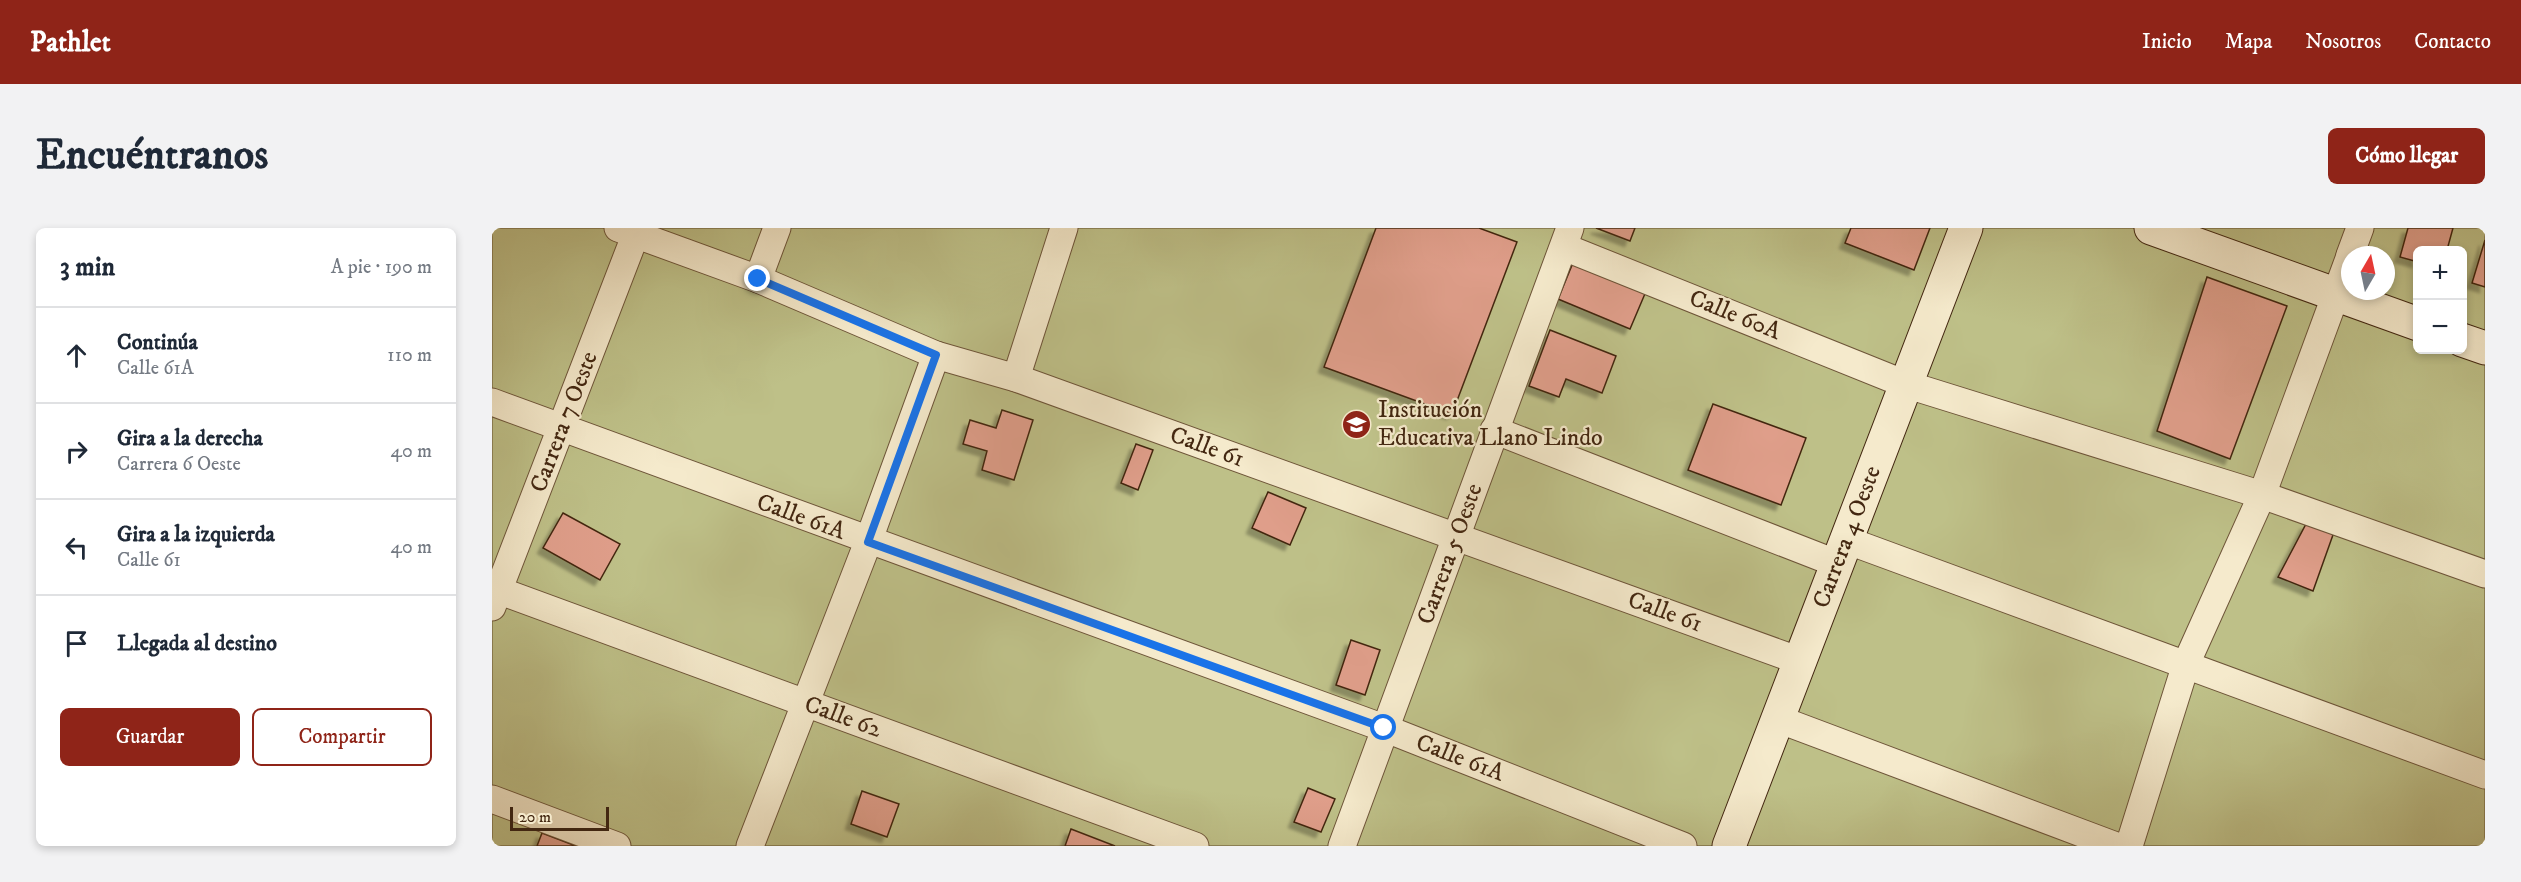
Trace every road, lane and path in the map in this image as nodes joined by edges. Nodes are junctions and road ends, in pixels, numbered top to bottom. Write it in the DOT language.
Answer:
graph roads {
  1 [pos="777,228"];
  2 [pos="1064,228"];
  3 [pos="1966,228"];
  4 [pos="2151,228"];
  5 [pos="2360,228"];
  6 [pos="626,232"];
  7 [pos="1567,237"];
  8 [pos="2353,246"];
  9 [pos="758,279"];
  10 [pos="2341,280"];
  11 [pos="2336,294"];
  12 [pos="2413,322"];
  13 [pos="2467,341"];
  14 [pos="2485,348"];
  15 [pos="936,355"];
  16 [pos="1016,378"];
  17 [pos="1905,384"];
  18 [pos="492,402"];
  19 [pos="562,428"];
  20 [pos="1494,430"];
  21 [pos="2262,495"];
  22 [pos="1457,538"];
  23 [pos="868,542"];
  24 [pos="1842,552"];
  25 [pos="2485,574"];
  26 [pos="494,595"];
  27 [pos="1800,661"];
  28 [pos="2186,664"];
  29 [pos="804,702"];
  30 [pos="1778,719"];
  31 [pos="1384,728"];
  32 [pos="2485,775"];
  33 [pos="492,799"];
  34 [pos="617,846"];
  35 [pos="750,846"];
  36 [pos="1195,846"];
  37 [pos="1342,846"];
  38 [pos="1683,846"];
  39 [pos="1729,846"];
  40 [pos="2116,846"];
  41 [pos="2129,846"];
  1 -- 9 [label="street"];
  2 -- 16 [label="street"];
  3 -- 17 [label="street, Carrera 4 Oeste"];
  4 -- 11 [label="street"];
  5 -- 8 [label="street"];
  6 -- 9 [label="street, Calle 61"];
  6 -- 19 [label="street, Carrera 7 Oeste"];
  7 -- 17 [label="street, Calle 60A"];
  7 -- 20 [label="street, Carrera 5 Oeste"];
  9 -- 15 [label="street, Calle 61"];
  10 -- 11 [label="street"];
  11 -- 12 [label="street"];
  11 -- 21 [label="street"];
  13 -- 14 [label="street"];
  15 -- 16 [label="street, Calle 61"];
  15 -- 23 [label="street"];
  16 -- 22 [label="street, Calle 61"];
  17 -- 21 [label="street, Calle 60A"];
  17 -- 24 [label="street, Carrera 4 Oeste"];
  18 -- 19 [label="street, Calle 61A"];
  19 -- 23 [label="street, Calle 61A"];
  19 -- 26 [label="street, Carrera 7 Oeste"];
  20 -- 22 [label="street, Carrera 5 Oeste"];
  20 -- 24 [label="street"];
  21 -- 25 [label="street, Calle 60A"];
  21 -- 28 [label="street"];
  22 -- 27 [label="street, Calle 61"];
  22 -- 31 [label="street, Carrera 5 Oeste"];
  23 -- 29 [label="street"];
  23 -- 31 [label="street, Calle 61A"];
  24 -- 27 [label="street, Carrera 4 Oeste"];
  24 -- 28 [label="street"];
  26 -- 29 [label="street, Calle 62"];
  27 -- 30 [label="street, Carrera 4 Oeste"];
  28 -- 32 [label="street"];
  28 -- 41 [label="street"];
  29 -- 35 [label="street"];
  29 -- 36 [label="street, Calle 62"];
  30 -- 39 [label="street, Carrera 4 Oeste"];
  30 -- 40 [label="street"];
  31 -- 37 [label="street, Carrera 5 Oeste"];
  31 -- 38 [label="street, Calle 61A"];
  33 -- 34 [label="street"];
}
